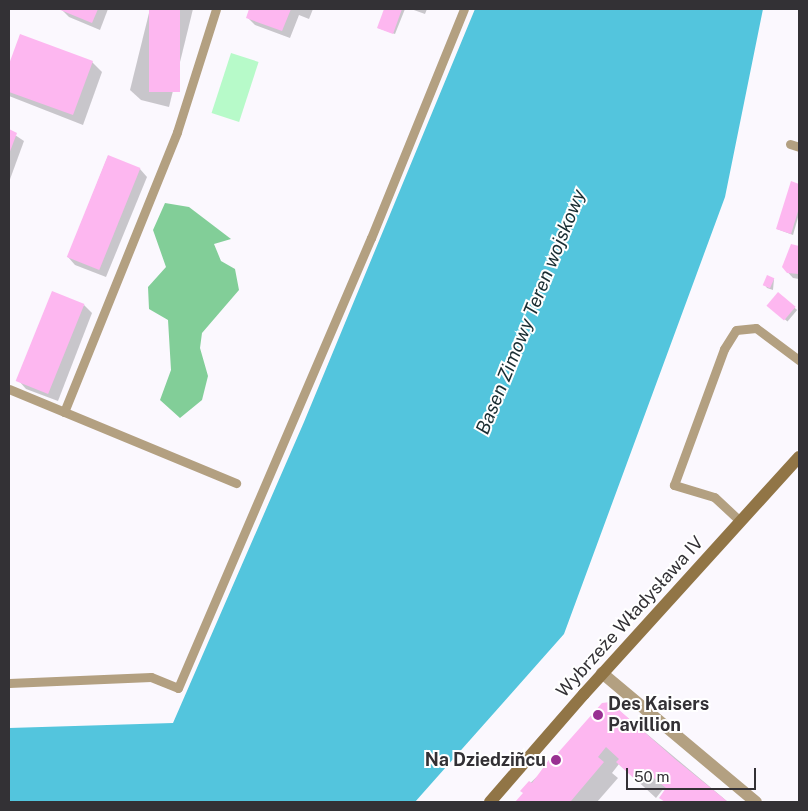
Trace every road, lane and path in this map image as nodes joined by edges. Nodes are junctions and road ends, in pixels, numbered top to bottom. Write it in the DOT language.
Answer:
graph roads {
  1 [pos="216,9"];
  2 [pos="464,9"];
  3 [pos="799,360"];
  4 [pos="9,389"];
  5 [pos="64,412"];
  6 [pos="799,456"];
  7 [pos="236,483"];
  8 [pos="740,521"];
  9 [pos="602,673"];
  10 [pos="9,683"];
  11 [pos="490,802"];
  12 [pos="756,802"];
  1 -- 5 [label="lane"];
  2 -- 10 [label="lane"];
  3 -- 8 [label="lane"];
  4 -- 5 [label="lane"];
  5 -- 7 [label="lane"];
  6 -- 8 [label="street, Wybrzeże Władysława IV"];
  8 -- 9 [label="street, Wybrzeże Władysława IV"];
  9 -- 11 [label="street, Wybrzeże Władysława IV"];
  9 -- 12 [label="street"];
}
